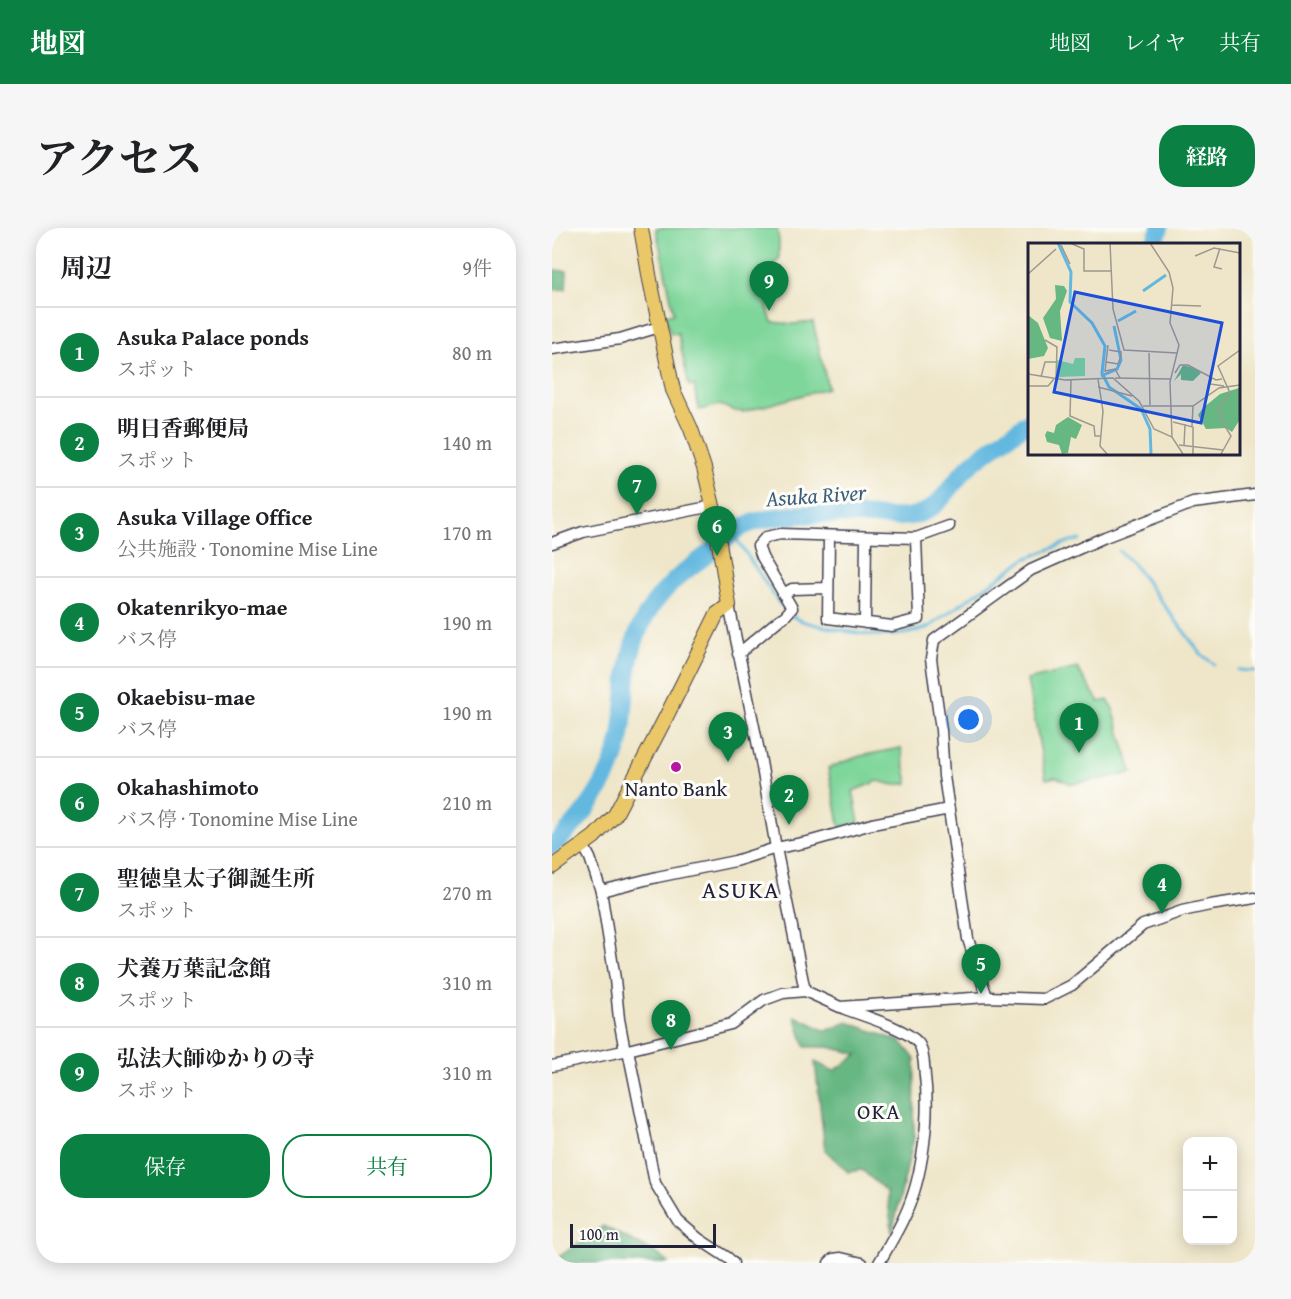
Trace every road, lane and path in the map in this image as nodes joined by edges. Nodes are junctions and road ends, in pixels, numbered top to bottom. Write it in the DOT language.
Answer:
graph roads {
  1 [pos="641,228"];
  2 [pos="659,327"];
  3 [pos="552,349"];
  4 [pos="1255,495"];
  5 [pos="713,506"];
  6 [pos="949,526"];
  7 [pos="829,536"];
  8 [pos="866,537"];
  9 [pos="915,538"];
  10 [pos="552,543"];
  11 [pos="828,588"];
  12 [pos="783,594"];
  13 [pos="729,605"];
  14 [pos="865,623"];
  15 [pos="738,654"];
  16 [pos="949,809"];
  17 [pos="583,845"];
  18 [pos="776,848"];
  19 [pos="552,867"];
  20 [pos="601,891"];
  21 [pos="1255,898"];
  22 [pos="805,991"];
  23 [pos="987,997"];
  24 [pos="840,1007"];
  25 [pos="626,1051"];
  26 [pos="552,1066"];
  27 [pos="733,1263"];
  28 [pos="829,1263"];
  29 [pos="862,1263"];
  30 [pos="879,1263"];
  1 -- 2 [label="main road"];
  2 -- 3 [label="street"];
  2 -- 5 [label="main road"];
  4 -- 16 [label="street"];
  5 -- 10 [label="street"];
  5 -- 13 [label="main road"];
  6 -- 9 [label="street"];
  7 -- 8 [label="street"];
  7 -- 11 [label="street"];
  7 -- 12 [label="street"];
  8 -- 9 [label="street"];
  8 -- 14 [label="street"];
  9 -- 14 [label="street"];
  11 -- 12 [label="street"];
  11 -- 14 [label="street"];
  12 -- 15 [label="street"];
  13 -- 15 [label="street"];
  13 -- 17 [label="main road"];
  15 -- 18 [label="street"];
  16 -- 18 [label="street"];
  16 -- 23 [label="street"];
  17 -- 19 [label="main road"];
  17 -- 20 [label="street"];
  18 -- 20 [label="street"];
  18 -- 22 [label="street"];
  20 -- 25 [label="street"];
  21 -- 23 [label="street"];
  22 -- 24 [label="street"];
  22 -- 25 [label="street"];
  23 -- 24 [label="street"];
  24 -- 30 [label="street"];
  25 -- 26 [label="street"];
  25 -- 27 [label="street"];
  28 -- 29 [label="street"];
}
